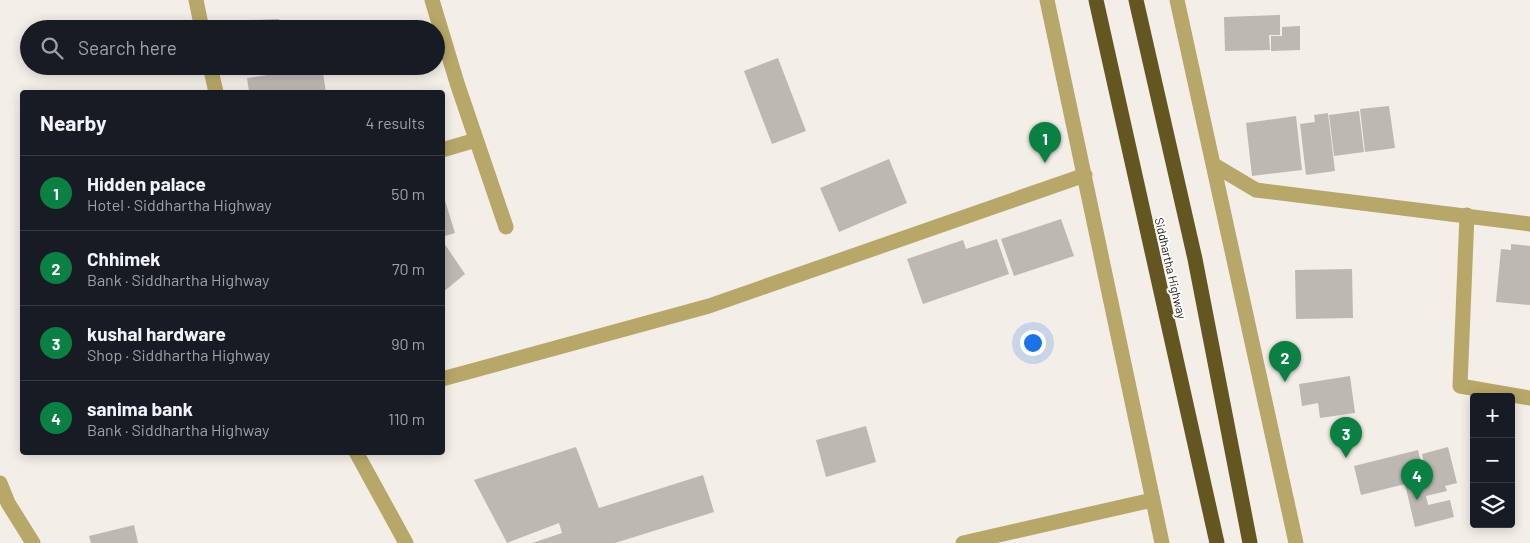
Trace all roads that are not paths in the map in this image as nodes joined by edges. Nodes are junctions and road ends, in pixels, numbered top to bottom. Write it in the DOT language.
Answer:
graph roads {
  1 [pos="196,0"];
  2 [pos="432,0"];
  3 [pos="1047,0"];
  4 [pos="1096,0"];
  5 [pos="1136,0"];
  6 [pos="1177,0"];
  7 [pos="200,20"];
  8 [pos="438,20"];
  9 [pos="445,41"];
  10 [pos="212,75"];
  11 [pos="216,90"];
  12 [pos="476,140"];
  13 [pos="445,149"];
  14 [pos="1214,165"];
  15 [pos="1086,175"];
  16 [pos="1467,215"];
  17 [pos="1530,224"];
  18 [pos="506,227"];
  19 [pos="445,378"];
  20 [pos="1530,398"];
  21 [pos="358,455"];
  22 [pos="0,483"];
  23 [pos="1152,500"];
  24 [pos="996,539"];
  25 [pos="33,543"];
  26 [pos="406,543"];
  27 [pos="963,543"];
  28 [pos="1162,543"];
  29 [pos="1217,543"];
  30 [pos="1250,543"];
  31 [pos="1296,543"];
  1 -- 7 [label="street"];
  2 -- 8 [label="street"];
  3 -- 15 [label="street"];
  4 -- 29 [label="highway, Siddhartha Highway"];
  5 -- 30 [label="highway, Siddhartha Highway"];
  6 -- 14 [label="street"];
  9 -- 12 [label="street"];
  10 -- 11 [label="street"];
  12 -- 13 [label="street"];
  12 -- 18 [label="street"];
  14 -- 16 [label="street"];
  14 -- 31 [label="street"];
  15 -- 19 [label="street"];
  15 -- 23 [label="street"];
  16 -- 17 [label="street"];
  16 -- 20 [label="street"];
  21 -- 26 [label="street"];
  22 -- 25 [label="street"];
  23 -- 24 [label="street"];
  23 -- 28 [label="street"];
  24 -- 27 [label="street"];
}
